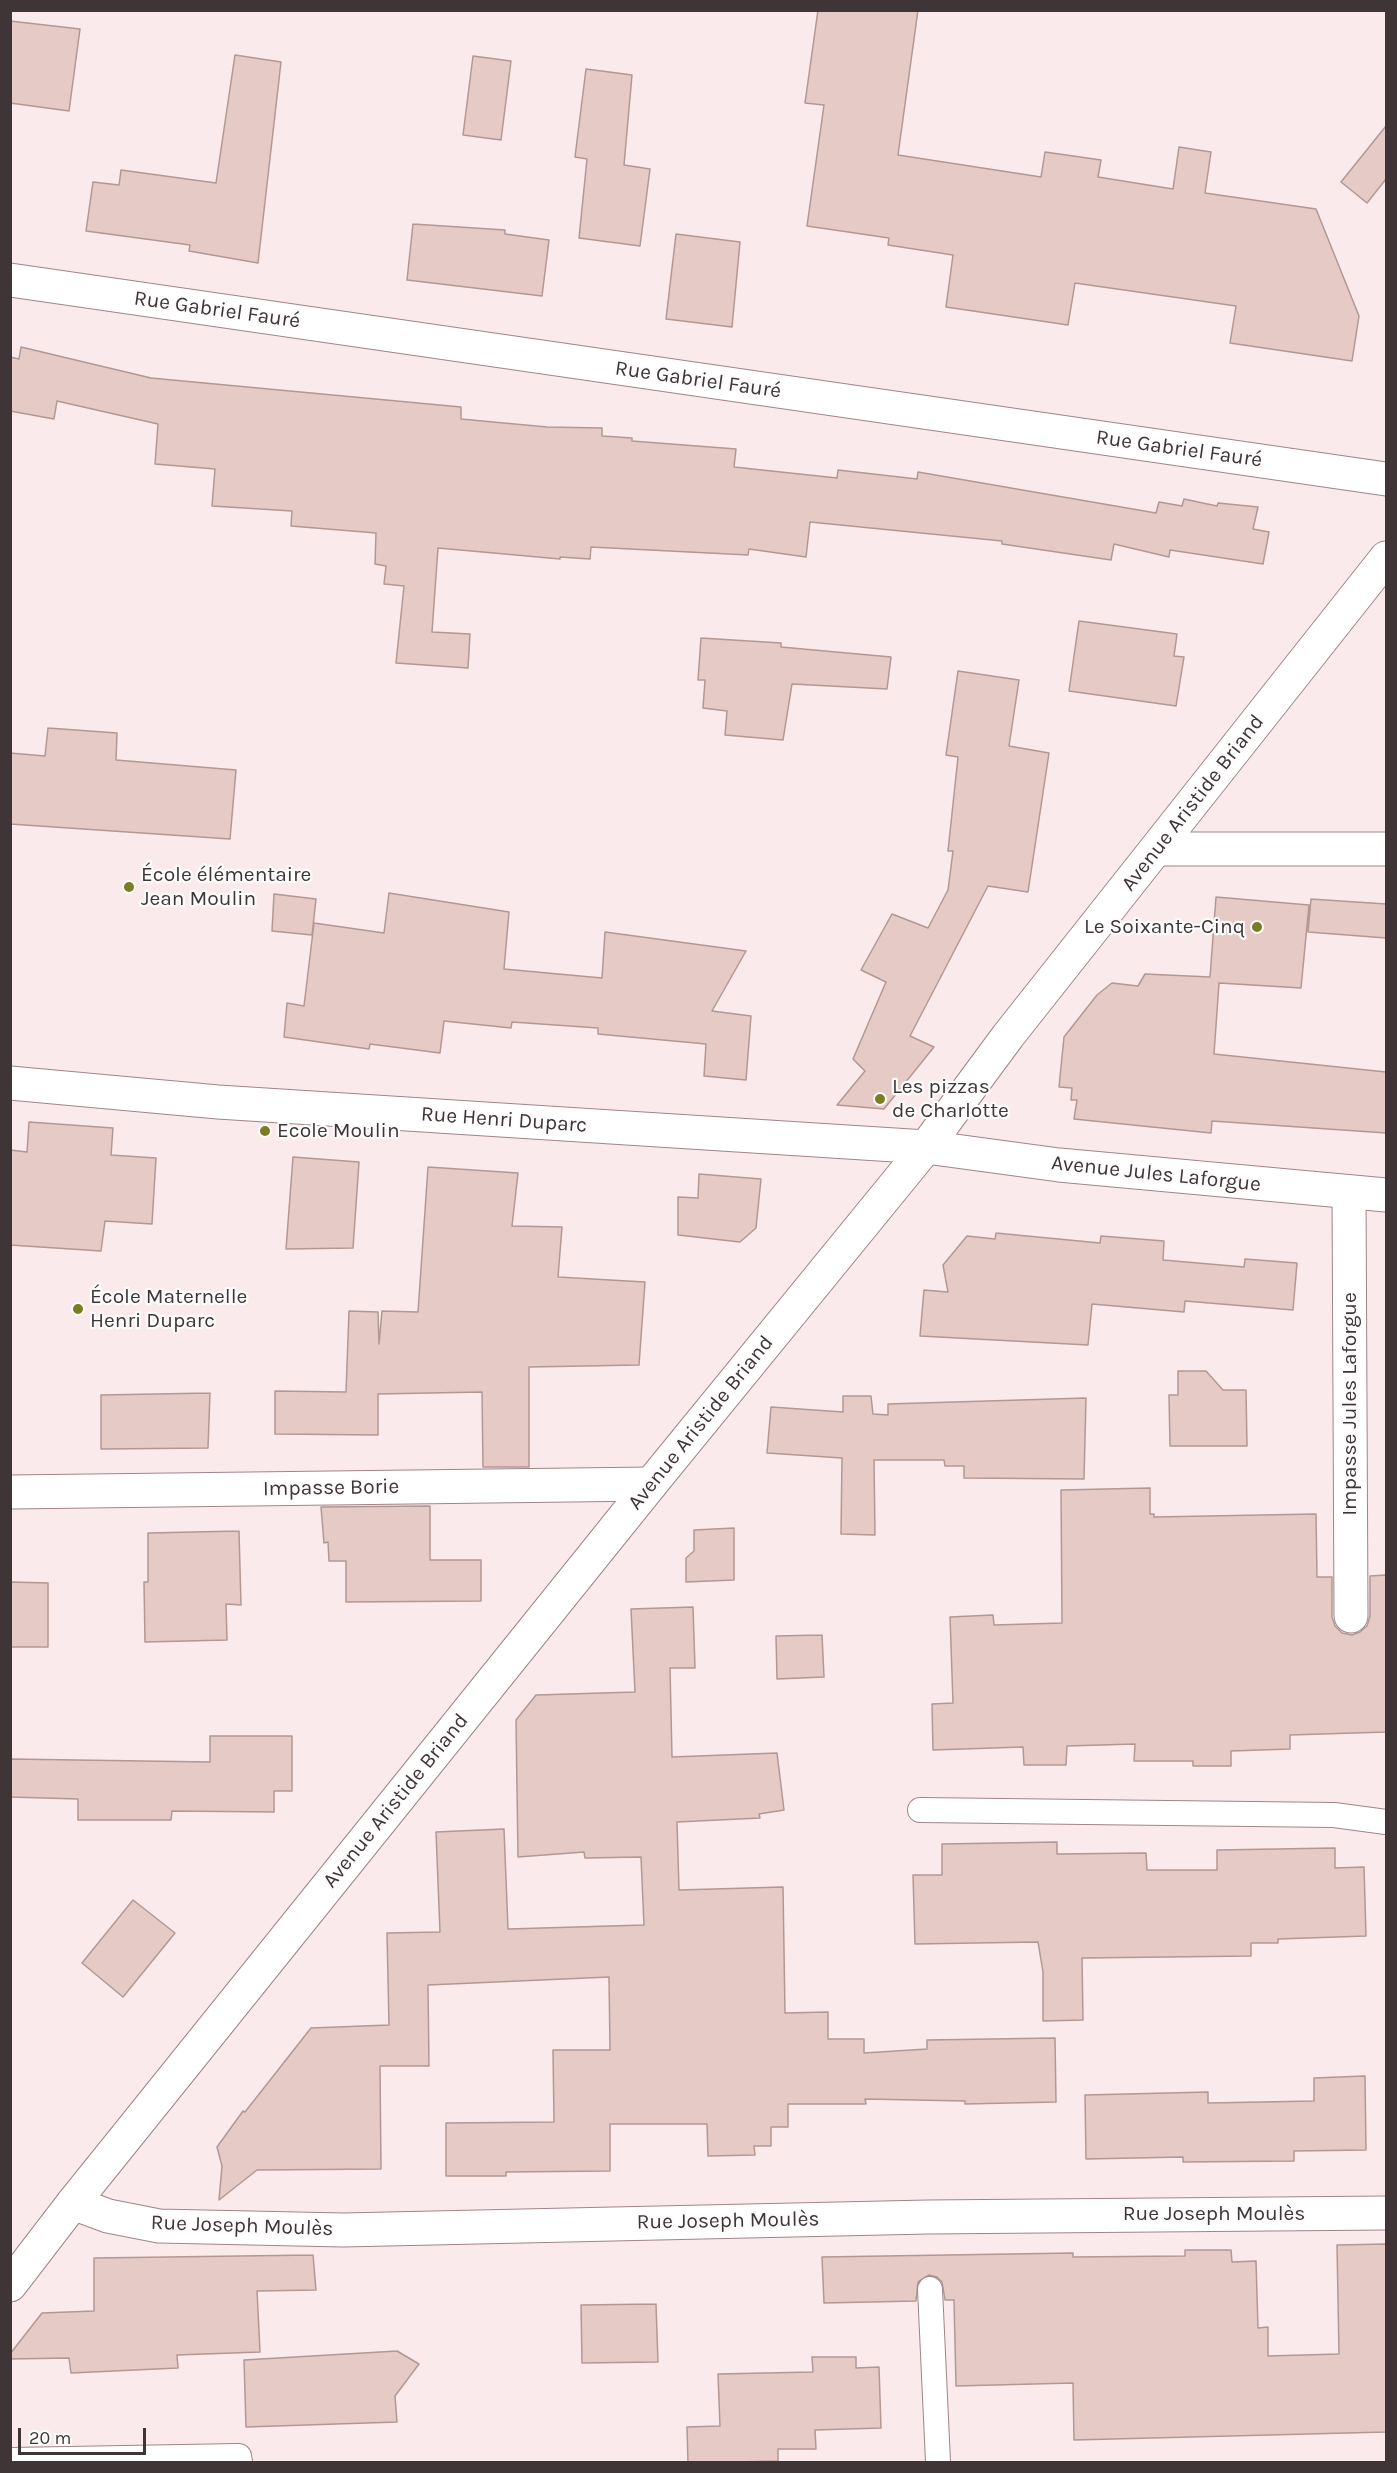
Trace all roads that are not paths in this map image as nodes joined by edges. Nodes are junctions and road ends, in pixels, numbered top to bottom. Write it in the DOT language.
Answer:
graph roads {
  1 [pos="10,280"];
  2 [pos="1386,479"];
  3 [pos="1386,558"];
  4 [pos="1157,849"];
  5 [pos="1386,849"];
  6 [pos="10,1083"];
  7 [pos="926,1147"];
  8 [pos="1348,1192"];
  9 [pos="1386,1195"];
  10 [pos="651,1484"];
  11 [pos="10,1492"];
  12 [pos="1351,1616"];
  13 [pos="920,1810"];
  14 [pos="1386,1822"];
  15 [pos="73,2203"];
  16 [pos="1386,2213"];
  17 [pos="10,2284"];
  18 [pos="930,2289"];
  19 [pos="10,2460"];
  20 [pos="240,2463"];
  21 [pos="938,2463"];
  1 -- 2 [label="street, Rue Gabriel Fauré"];
  3 -- 4 [label="street, Avenue Aristide Briand"];
  4 -- 5 [label="street"];
  4 -- 7 [label="street, Avenue Aristide Briand"];
  6 -- 7 [label="street, Rue Henri Duparc"];
  7 -- 8 [label="street, Avenue Jules Laforgue"];
  7 -- 10 [label="street, Avenue Aristide Briand"];
  8 -- 9 [label="street, Avenue Jules Laforgue"];
  8 -- 12 [label="street, Impasse Jules Laforgue"];
  10 -- 11 [label="street, Impasse Borie"];
  10 -- 15 [label="street, Avenue Aristide Briand"];
  13 -- 14 [label="lane"];
  15 -- 16 [label="street, Rue Joseph Moulès"];
  15 -- 17 [label="street, Avenue Aristide Briand"];
  18 -- 21 [label="lane"];
  19 -- 20 [label="lane"];
}
